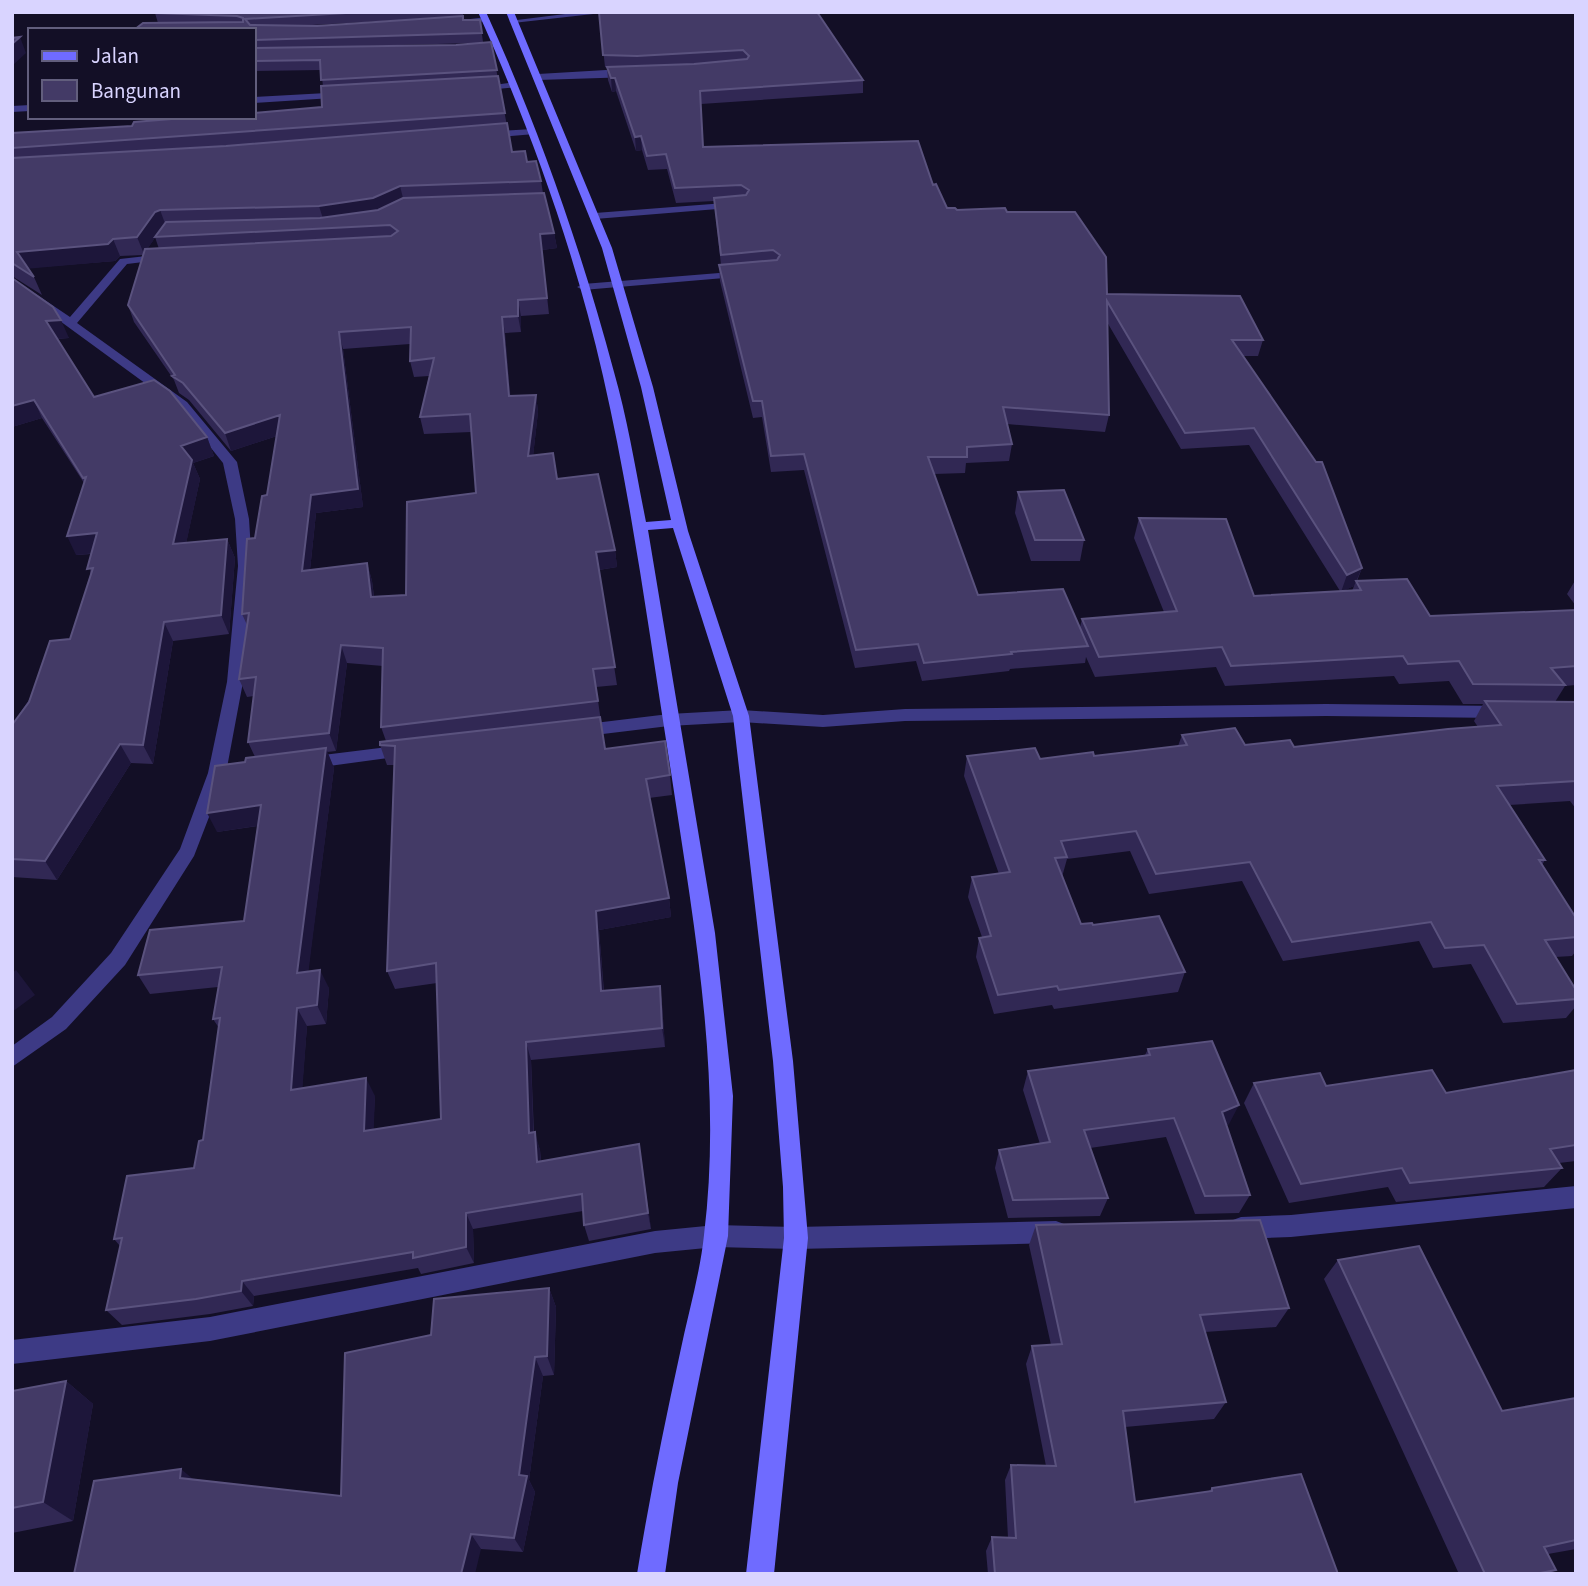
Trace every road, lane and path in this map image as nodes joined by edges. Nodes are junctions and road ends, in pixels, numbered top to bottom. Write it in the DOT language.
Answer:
graph roads {
  1 [pos="607,12"];
  2 [pos="484,16"];
  3 [pos="511,17"];
  4 [pos="446,22"];
  5 [pos="638,75"];
  6 [pos="542,77"];
  7 [pos="510,85"];
  8 [pos="467,88"];
  9 [pos="353,95"];
  10 [pos="256,100"];
  11 [pos="532,132"];
  12 [pos="480,136"];
  13 [pos="742,205"];
  14 [pos="604,215"];
  15 [pos="174,257"];
  16 [pos="760,272"];
  17 [pos="12,281"];
  18 [pos="618,284"];
  19 [pos="583,287"];
  20 [pos="71,323"];
  21 [pos="679,523"];
  22 [pos="640,527"];
  23 [pos="1520,712"];
  24 [pos="741,716"];
  25 [pos="669,720"];
  26 [pos="559,733"];
  27 [pos="422,749"];
  28 [pos="285,765"];
  29 [pos="12,1058"];
  30 [pos="1576,1197"];
  31 [pos="1216,1229"];
  32 [pos="1076,1232"];
  33 [pos="716,1236"];
  34 [pos="796,1238"];
  35 [pos="12,1352"];
  36 [pos="651,1574"];
  37 [pos="760,1574"];
  1 -- 3 [label="street"];
  2 -- 4 [label="street"];
  2 -- 7 [label="main road"];
  3 -- 6 [label="main road"];
  5 -- 6 [label="street"];
  6 -- 14 [label="main road"];
  7 -- 8 [label="street"];
  7 -- 11 [label="main road"];
  9 -- 10 [label="street"];
  11 -- 12 [label="street"];
  11 -- 19 [label="main road"];
  13 -- 14 [label="street"];
  14 -- 18 [label="main road"];
  15 -- 20 [label="street"];
  16 -- 18 [label="street"];
  17 -- 20 [label="street"];
  18 -- 19 [label="street"];
  18 -- 21 [label="main road"];
  19 -- 22 [label="main road"];
  20 -- 29 [label="street"];
  21 -- 22 [label="main road"];
  21 -- 24 [label="main road"];
  22 -- 25 [label="main road"];
  23 -- 24 [label="street"];
  24 -- 25 [label="street"];
  24 -- 34 [label="main road"];
  25 -- 26 [label="street"];
  25 -- 33 [label="main road"];
  27 -- 28 [label="street"];
  30 -- 31 [label="street"];
  32 -- 34 [label="street"];
  33 -- 34 [label="street"];
  33 -- 35 [label="street"];
  33 -- 36 [label="main road"];
  34 -- 37 [label="main road"];
}
